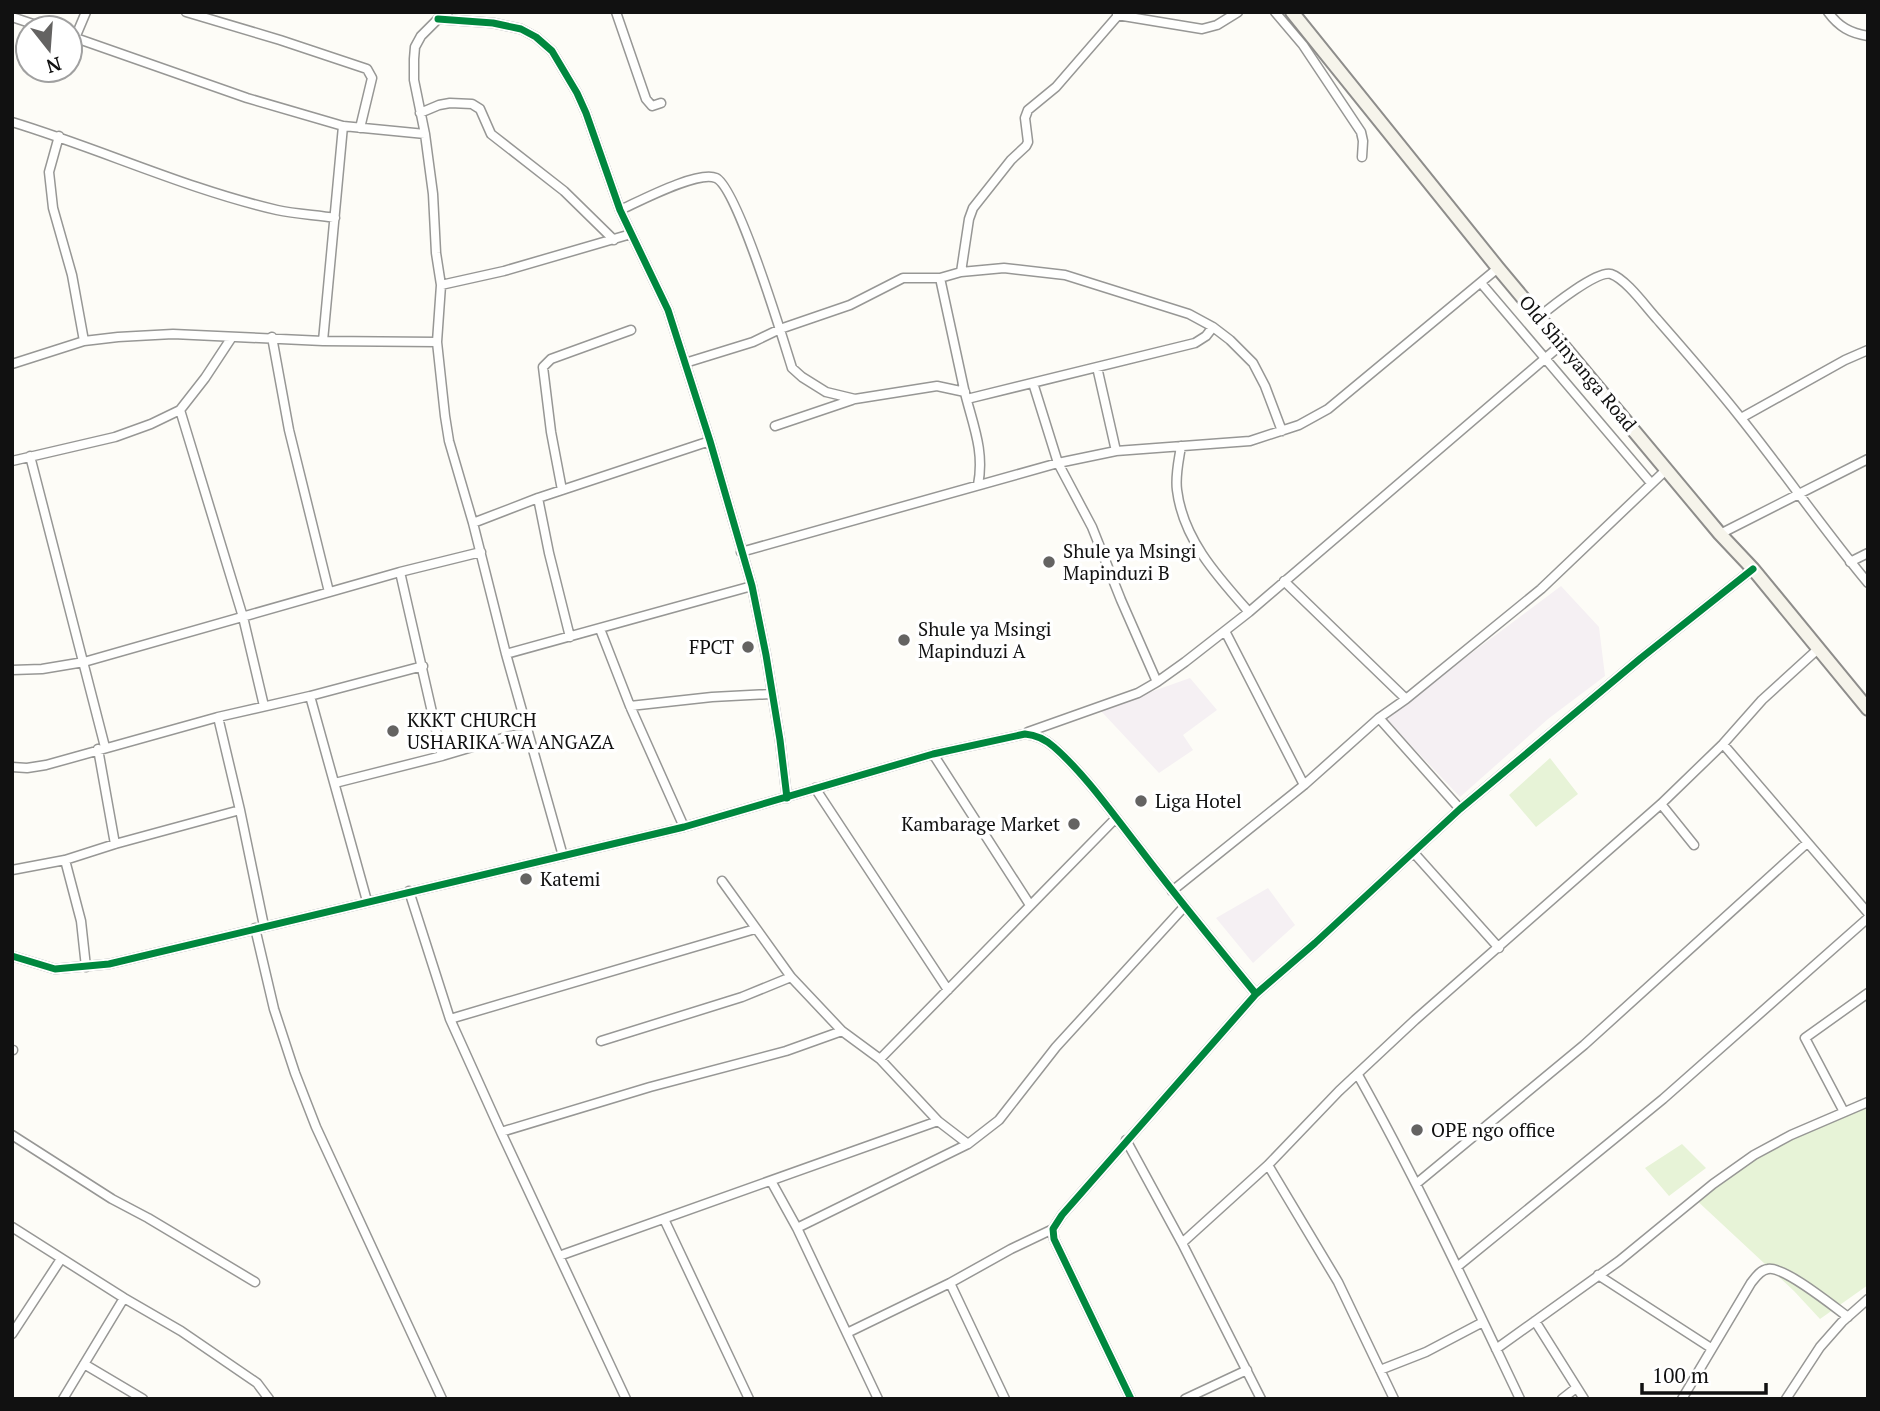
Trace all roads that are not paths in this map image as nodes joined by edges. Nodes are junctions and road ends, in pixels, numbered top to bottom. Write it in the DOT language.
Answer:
graph roads {
  1 [pos="186,12"];
  2 [pos="448,12"];
  3 [pos="616,12"];
  4 [pos="1238,12"];
  5 [pos="1275,12"];
  6 [pos="1292,12"];
  7 [pos="1828,12"];
  8 [pos="1119,14"];
  9 [pos="438,19"];
  10 [pos="1868,36"];
  11 [pos="84,41"];
  12 [pos="662,103"];
  13 [pos="420,113"];
  14 [pos="12,121"];
  15 [pos="342,126"];
  16 [pos="360,128"];
  17 [pos="425,134"];
  18 [pos="59,136"];
  19 [pos="1362,157"];
  20 [pos="620,210"];
  21 [pos="335,218"];
  22 [pos="631,234"];
  23 [pos="614,240"];
  24 [pos="1498,268"];
  25 [pos="961,272"];
  26 [pos="940,278"];
  27 [pos="1481,283"];
  28 [pos="441,285"];
  29 [pos="1539,317"];
  30 [pos="1213,327"];
  31 [pos="780,329"];
  32 [pos="631,330"];
  33 [pos="232,337"];
  34 [pos="272,337"];
  35 [pos="84,341"];
  36 [pos="323,341"];
  37 [pos="437,342"];
  38 [pos="1562,344"];
  39 [pos="1868,350"];
  40 [pos="1545,359"];
  41 [pos="685,363"];
  42 [pos="12,364"];
  43 [pos="1097,367"];
  44 [pos="1033,383"];
  45 [pos="966,395"];
  46 [pos="855,399"];
  47 [pos="180,410"];
  48 [pos="1741,418"];
  49 [pos="775,426"];
  50 [pos="1282,431"];
  51 [pos="710,441"];
  52 [pos="1181,446"];
  53 [pos="1116,450"];
  54 [pos="30,456"];
  55 [pos="1868,459"];
  56 [pos="12,461"];
  57 [pos="1058,463"];
  58 [pos="1667,469"];
  59 [pos="1651,483"];
  60 [pos="978,485"];
  61 [pos="562,491"];
  62 [pos="1797,494"];
  63 [pos="538,498"];
  64 [pos="473,523"];
  65 [pos="1720,534"];
  66 [pos="741,551"];
  67 [pos="481,552"];
  68 [pos="1868,553"];
  69 [pos="1850,562"];
  70 [pos="1753,569"];
  71 [pos="400,572"];
  72 [pos="1284,581"];
  73 [pos="1868,583"];
  74 [pos="752,586"];
  75 [pos="329,592"];
  76 [pos="1249,612"];
  77 [pos="243,617"];
  78 [pos="600,629"];
  79 [pos="1225,631"];
  80 [pos="570,637"];
  81 [pos="1818,649"];
  82 [pos="506,654"];
  83 [pos="84,662"];
  84 [pos="423,666"];
  85 [pos="12,670"];
  86 [pos="1157,682"];
  87 [pos="771,694"];
  88 [pos="310,696"];
  89 [pos="1406,699"];
  90 [pos="264,706"];
  91 [pos="630,706"];
  92 [pos="1868,709"];
  93 [pos="218,717"];
  94 [pos="1380,718"];
  95 [pos="528,734"];
  96 [pos="1025,734"];
  97 [pos="1723,744"];
  98 [pos="102,748"];
  99 [pos="933,754"];
  100 [pos="442,756"];
  101 [pos="12,767"];
  102 [pos="335,783"];
  103 [pos="1304,785"];
  104 [pos="816,788"];
  105 [pos="787,798"];
  106 [pos="1661,804"];
  107 [pos="1460,808"];
  108 [pos="240,810"];
  109 [pos="1116,818"];
  110 [pos="684,827"];
  111 [pos="1807,843"];
  112 [pos="115,844"];
  113 [pos="1693,845"];
  114 [pos="1414,853"];
  115 [pos="563,856"];
  116 [pos="65,860"];
  117 [pos="12,870"];
  118 [pos="722,881"];
  119 [pos="410,891"];
  120 [pos="1172,891"];
  121 [pos="367,901"];
  122 [pos="1030,905"];
  123 [pos="1184,907"];
  124 [pos="1868,913"];
  125 [pos="1868,918"];
  126 [pos="259,927"];
  127 [pos="755,929"];
  128 [pos="1499,948"];
  129 [pos="12,956"];
  130 [pos="86,967"];
  131 [pos="791,977"];
  132 [pos="948,990"];
  133 [pos="1868,993"];
  134 [pos="1256,994"];
  135 [pos="450,1019"];
  136 [pos="842,1031"];
  137 [pos="601,1041"];
  138 [pos="880,1059"];
  139 [pos="1358,1074"];
  140 [pos="1868,1102"];
  141 [pos="1844,1112"];
  142 [pos="937,1121"];
  143 [pos="500,1132"];
  144 [pos="12,1135"];
  145 [pos="1126,1140"];
  146 [pos="968,1144"];
  147 [pos="1268,1165"];
  148 [pos="771,1181"];
  149 [pos="1416,1184"];
  150 [pos="664,1219"];
  151 [pos="12,1227"];
  152 [pos="797,1228"];
  153 [pos="1053,1229"];
  154 [pos="1182,1243"];
  155 [pos="559,1256"];
  156 [pos="61,1259"];
  157 [pos="1457,1267"];
  158 [pos="1598,1275"];
  159 [pos="255,1282"];
  160 [pos="950,1283"];
  161 [pos="124,1298"];
  162 [pos="1868,1299"];
  163 [pos="1848,1317"];
  164 [pos="1535,1321"];
  165 [pos="1483,1322"];
  166 [pos="847,1333"];
  167 [pos="12,1334"];
  168 [pos="1711,1348"];
  169 [pos="1496,1349"];
  170 [pos="84,1364"];
  171 [pos="1247,1370"];
  172 [pos="1380,1370"];
  173 [pos="1576,1388"];
  174 [pos="63,1399"];
  175 [pos="143,1399"];
  176 [pos="270,1399"];
  177 [pos="442,1399"];
  178 [pos="626,1399"];
  179 [pos="749,1399"];
  180 [pos="878,1399"];
  181 [pos="1005,1399"];
  182 [pos="1131,1399"];
  183 [pos="1185,1399"];
  184 [pos="1261,1399"];
  185 [pos="1394,1399"];
  186 [pos="1520,1399"];
  187 [pos="1562,1399"];
  188 [pos="1584,1399"];
  189 [pos="1682,1399"];
  190 [pos="1786,1399"];
  1 -- 16 [label="street"];
  2 -- 9 [label="street"];
  3 -- 12 [label="street"];
  4 -- 8 [label="street"];
  5 -- 19 [label="street"];
  6 -- 24 [label="main road, Old Shinyanga Road"];
  7 -- 10 [label="street"];
  8 -- 25 [label="street"];
  9 -- 13 [label="street"];
  9 -- 20 [label="street"];
  11 -- 15 [label="street"];
  13 -- 17 [label="street"];
  13 -- 23 [label="street"];
  14 -- 18 [label="street"];
  15 -- 16 [label="street"];
  15 -- 21 [label="street"];
  16 -- 17 [label="street"];
  17 -- 28 [label="street"];
  18 -- 21 [label="street"];
  18 -- 35 [label="street"];
  20 -- 22 [label="street"];
  20 -- 31 [label="street"];
  21 -- 36 [label="street"];
  22 -- 23 [label="street"];
  22 -- 41 [label="street"];
  23 -- 28 [label="street"];
  24 -- 27 [label="street"];
  24 -- 29 [label="main road, Old Shinyanga Road"];
  25 -- 26 [label="street"];
  25 -- 30 [label="street"];
  26 -- 31 [label="street"];
  26 -- 45 [label="street"];
  27 -- 40 [label="street"];
  27 -- 50 [label="street"];
  28 -- 37 [label="street"];
  29 -- 38 [label="main road, Old Shinyanga Road"];
  29 -- 48 [label="street"];
  30 -- 43 [label="street"];
  30 -- 50 [label="street"];
  31 -- 41 [label="street"];
  31 -- 46 [label="street"];
  32 -- 61 [label="street"];
  33 -- 34 [label="street"];
  33 -- 35 [label="street"];
  33 -- 47 [label="street"];
  34 -- 36 [label="street"];
  34 -- 75 [label="street"];
  35 -- 42 [label="street"];
  36 -- 37 [label="street"];
  37 -- 64 [label="street"];
  38 -- 40 [label="street"];
  38 -- 58 [label="main road, Old Shinyanga Road"];
  39 -- 48 [label="street"];
  40 -- 59 [label="street"];
  40 -- 72 [label="street"];
  41 -- 51 [label="street"];
  43 -- 44 [label="street"];
  43 -- 53 [label="street"];
  44 -- 45 [label="street"];
  44 -- 57 [label="street"];
  45 -- 46 [label="street"];
  45 -- 60 [label="street"];
  46 -- 49 [label="street"];
  47 -- 54 [label="street"];
  47 -- 77 [label="street"];
  48 -- 62 [label="street"];
  50 -- 52 [label="street"];
  51 -- 61 [label="street"];
  51 -- 66 [label="street"];
  52 -- 53 [label="street"];
  52 -- 76 [label="street"];
  53 -- 57 [label="street"];
  54 -- 56 [label="street"];
  54 -- 83 [label="street"];
  55 -- 62 [label="street"];
  57 -- 60 [label="street"];
  57 -- 86 [label="street"];
  58 -- 59 [label="street"];
  58 -- 65 [label="main road, Old Shinyanga Road"];
  59 -- 89 [label="street"];
  60 -- 66 [label="street"];
  61 -- 63 [label="street"];
  62 -- 65 [label="street"];
  62 -- 69 [label="street"];
  63 -- 64 [label="street"];
  63 -- 80 [label="street"];
  64 -- 67 [label="street"];
  65 -- 70 [label="main road, Old Shinyanga Road"];
  66 -- 74 [label="street"];
  67 -- 71 [label="street"];
  67 -- 82 [label="street"];
  68 -- 69 [label="street"];
  69 -- 73 [label="street"];
  70 -- 81 [label="main road, Old Shinyanga Road"];
  70 -- 107 [label="street"];
  71 -- 75 [label="street"];
  71 -- 84 [label="street"];
  72 -- 76 [label="street"];
  72 -- 89 [label="street"];
  74 -- 78 [label="street"];
  74 -- 87 [label="street"];
  75 -- 77 [label="street"];
  76 -- 79 [label="street"];
  77 -- 83 [label="street"];
  77 -- 90 [label="street"];
  78 -- 80 [label="street"];
  78 -- 91 [label="street"];
  79 -- 86 [label="street"];
  79 -- 103 [label="street"];
  80 -- 82 [label="street"];
  81 -- 92 [label="main road, Old Shinyanga Road"];
  81 -- 97 [label="street"];
  82 -- 95 [label="street"];
  83 -- 85 [label="street"];
  83 -- 98 [label="street"];
  84 -- 88 [label="street"];
  84 -- 100 [label="street"];
  86 -- 96 [label="street"];
  87 -- 91 [label="street"];
  87 -- 105 [label="street"];
  88 -- 90 [label="street"];
  88 -- 102 [label="street"];
  89 -- 94 [label="street"];
  90 -- 93 [label="street"];
  91 -- 110 [label="street"];
  93 -- 98 [label="street"];
  93 -- 108 [label="street"];
  94 -- 103 [label="street"];
  94 -- 107 [label="street"];
  95 -- 100 [label="street"];
  95 -- 115 [label="street"];
  96 -- 99 [label="street"];
  96 -- 109 [label="street"];
  97 -- 106 [label="street"];
  97 -- 111 [label="street"];
  98 -- 101 [label="street"];
  98 -- 112 [label="street"];
  99 -- 104 [label="street"];
  99 -- 122 [label="street"];
  100 -- 102 [label="street"];
  102 -- 121 [label="street"];
  103 -- 120 [label="street"];
  104 -- 105 [label="street"];
  104 -- 132 [label="street"];
  105 -- 110 [label="street"];
  106 -- 113 [label="street"];
  106 -- 128 [label="street"];
  107 -- 114 [label="street"];
  108 -- 112 [label="street"];
  108 -- 126 [label="street"];
  109 -- 120 [label="street"];
  109 -- 122 [label="street"];
  110 -- 115 [label="street"];
  111 -- 124 [label="street"];
  111 -- 149 [label="street"];
  112 -- 116 [label="street"];
  114 -- 128 [label="street"];
  114 -- 134 [label="street"];
  115 -- 119 [label="street"];
  116 -- 117 [label="street"];
  116 -- 130 [label="street"];
  118 -- 127 [label="street"];
  119 -- 121 [label="street"];
  119 -- 135 [label="street"];
  120 -- 123 [label="street"];
  121 -- 126 [label="street"];
  122 -- 132 [label="street"];
  123 -- 134 [label="street"];
  123 -- 146 [label="street"];
  125 -- 157 [label="street"];
  126 -- 130 [label="street"];
  126 -- 177 [label="street"];
  127 -- 131 [label="street"];
  127 -- 135 [label="street"];
  128 -- 139 [label="street"];
  129 -- 130 [label="street"];
  131 -- 136 [label="street"];
  131 -- 137 [label="street"];
  132 -- 138 [label="street"];
  133 -- 141 [label="street"];
  134 -- 145 [label="street"];
  135 -- 143 [label="street"];
  136 -- 138 [label="street"];
  136 -- 143 [label="street"];
  138 -- 142 [label="street"];
  139 -- 147 [label="street"];
  139 -- 149 [label="street"];
  140 -- 141 [label="street"];
  141 -- 158 [label="street"];
  142 -- 146 [label="street"];
  142 -- 148 [label="street"];
  143 -- 155 [label="street"];
  144 -- 159 [label="street"];
  145 -- 153 [label="street"];
  145 -- 154 [label="street"];
  146 -- 152 [label="street"];
  147 -- 154 [label="street"];
  147 -- 172 [label="street"];
  148 -- 150 [label="street"];
  148 -- 152 [label="street"];
  149 -- 157 [label="street"];
  150 -- 155 [label="street"];
  150 -- 179 [label="street"];
  151 -- 156 [label="street"];
  152 -- 166 [label="street"];
  153 -- 160 [label="street"];
  153 -- 182 [label="street"];
  154 -- 171 [label="street"];
  155 -- 178 [label="street"];
  156 -- 161 [label="street"];
  156 -- 167 [label="street"];
  157 -- 165 [label="street"];
  158 -- 164 [label="street"];
  158 -- 168 [label="street"];
  160 -- 166 [label="street"];
  160 -- 181 [label="street"];
  161 -- 170 [label="street"];
  161 -- 176 [label="street"];
  162 -- 163 [label="street"];
  163 -- 168 [label="street"];
  163 -- 190 [label="street"];
  164 -- 169 [label="street"];
  164 -- 173 [label="street"];
  165 -- 169 [label="street"];
  165 -- 172 [label="street"];
  166 -- 180 [label="street"];
  168 -- 189 [label="street"];
  169 -- 186 [label="street"];
  170 -- 174 [label="street"];
  170 -- 175 [label="street"];
  171 -- 183 [label="street"];
  171 -- 184 [label="street"];
  172 -- 185 [label="street"];
  173 -- 187 [label="street"];
  173 -- 188 [label="street"];
}
